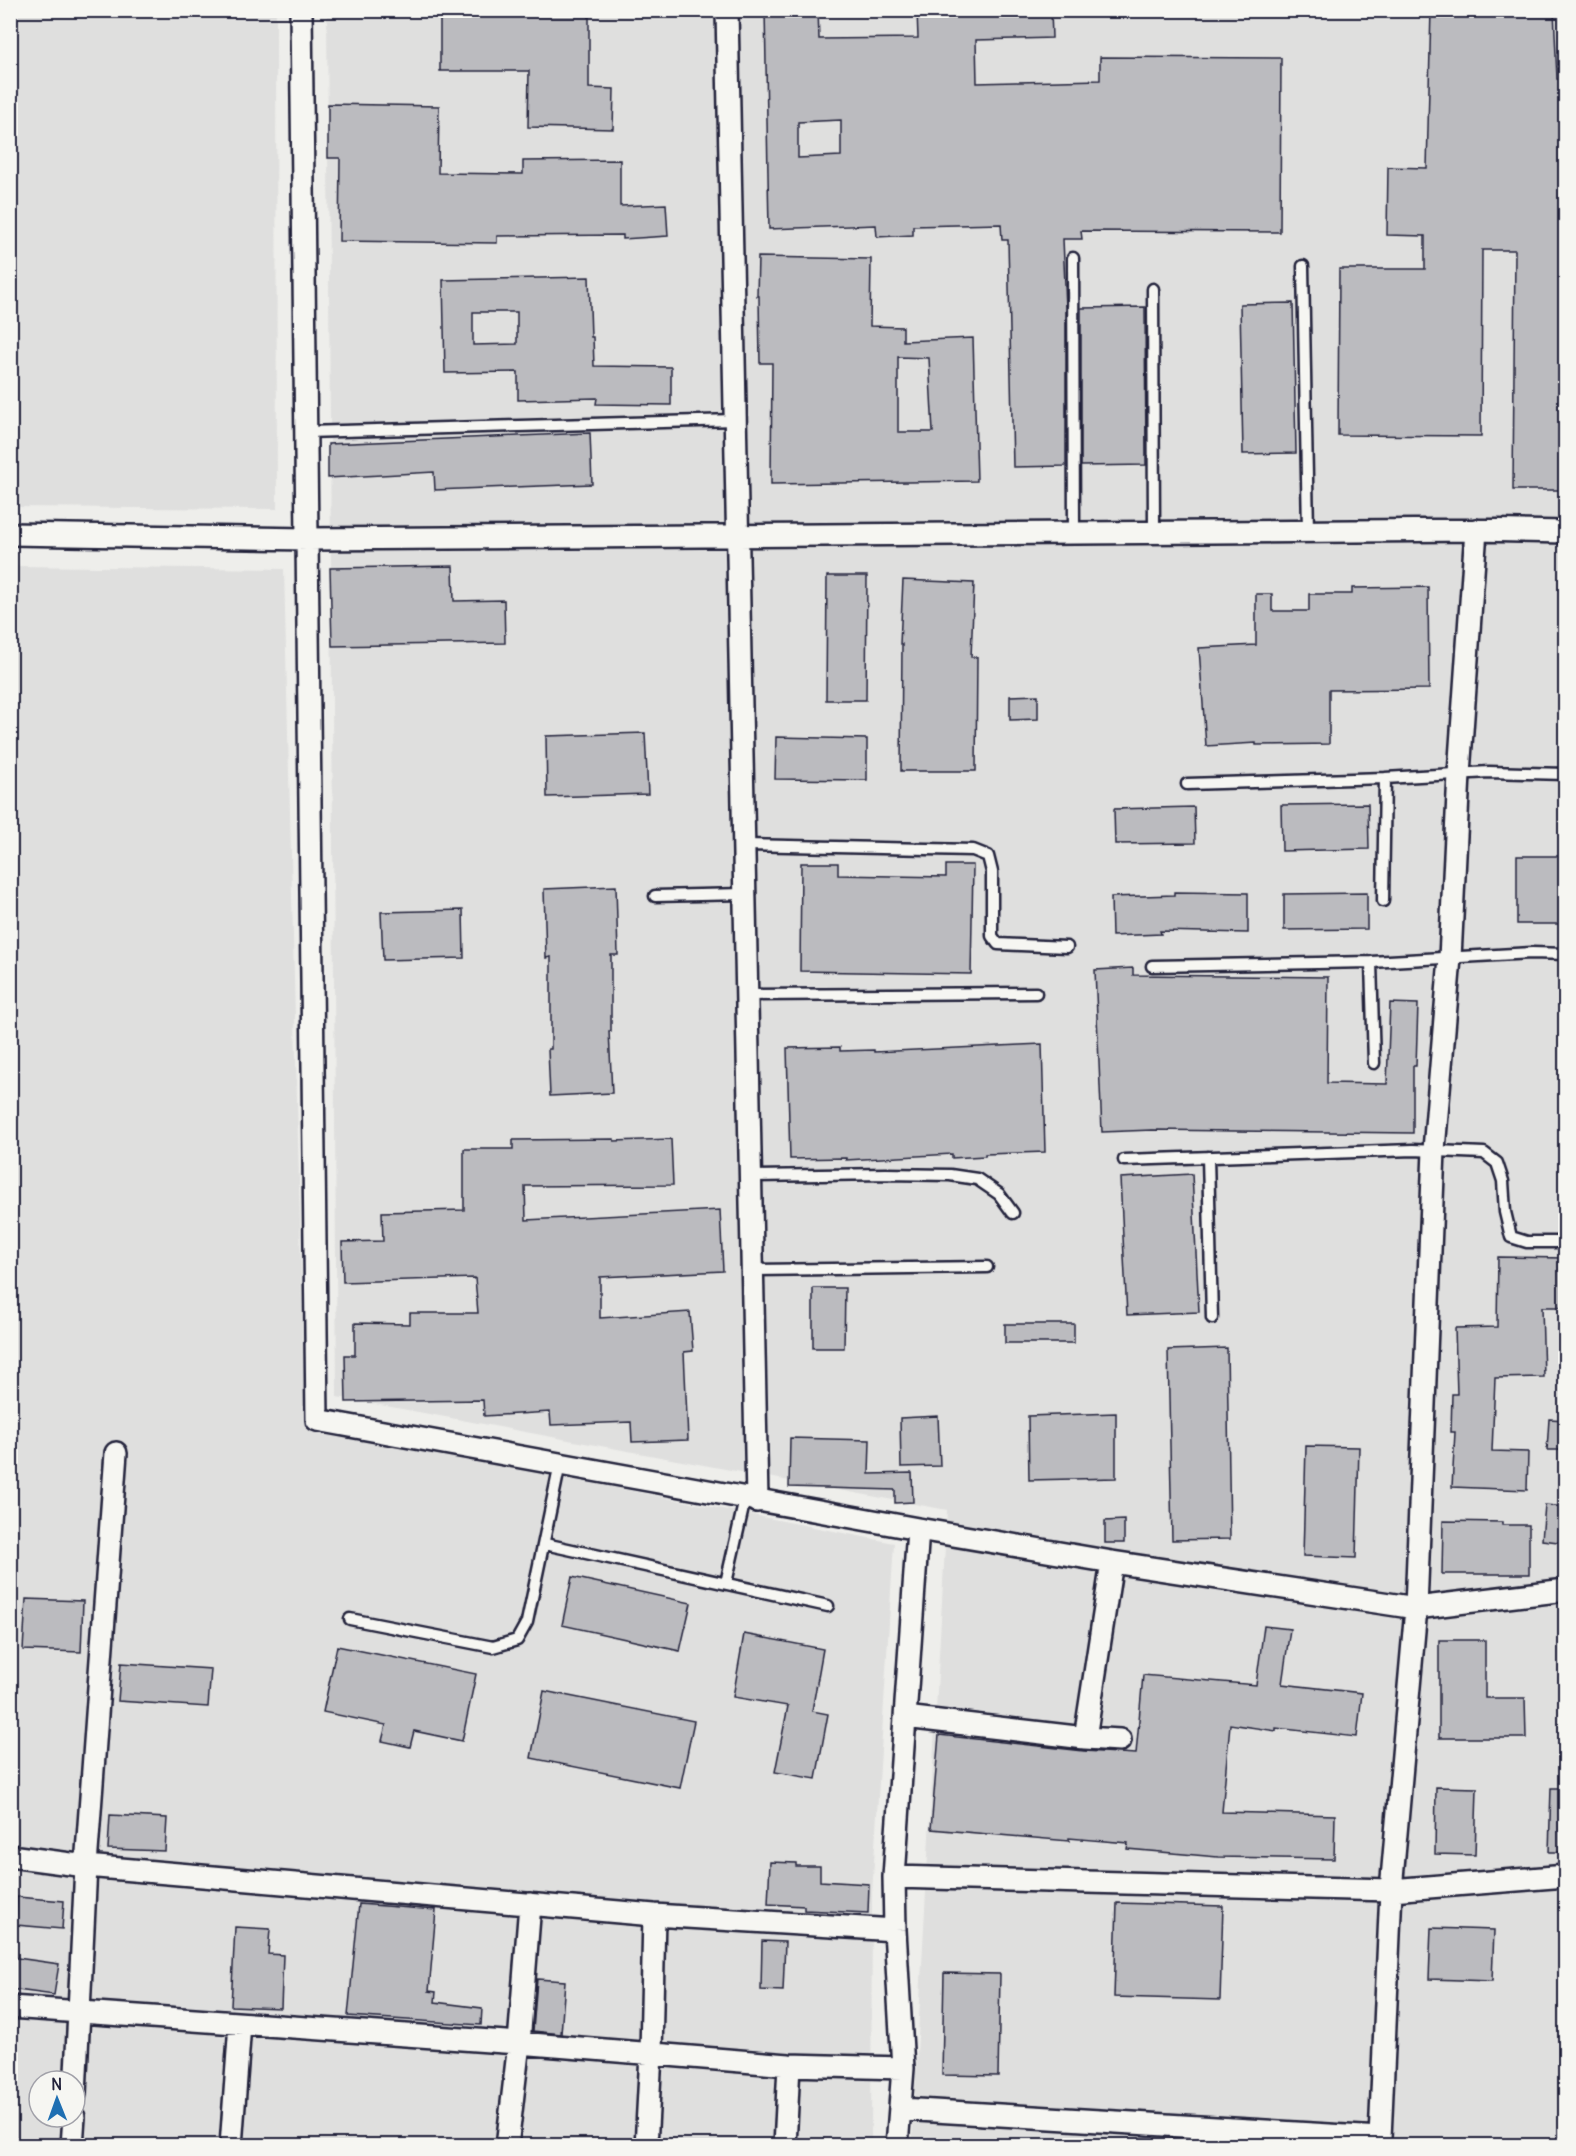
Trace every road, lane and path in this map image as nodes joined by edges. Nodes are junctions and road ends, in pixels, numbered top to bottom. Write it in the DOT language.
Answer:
graph roads {
  1 [pos="301,10"];
  2 [pos="726,10"];
  3 [pos="1073,258"];
  4 [pos="1303,266"];
  5 [pos="1153,289"];
  6 [pos="735,420"];
  7 [pos="306,432"];
  8 [pos="1476,530"];
  9 [pos="1308,531"];
  10 [pos="1154,532"];
  11 [pos="1566,532"];
  12 [pos="1074,533"];
  13 [pos="10,534"];
  14 [pos="737,536"];
  15 [pos="307,539"];
  16 [pos="1459,774"];
  17 [pos="1566,774"];
  18 [pos="1385,778"];
  19 [pos="1187,784"];
  20 [pos="743,845"];
  21 [pos="744,894"];
  22 [pos="655,896"];
  23 [pos="1383,901"];
  24 [pos="1067,947"];
  25 [pos="1566,954"];
  26 [pos="1450,958"];
  27 [pos="1371,962"];
  28 [pos="1152,966"];
  29 [pos="1036,993"];
  30 [pos="747,995"];
  31 [pos="1374,1063"];
  32 [pos="1434,1150"];
  33 [pos="1208,1157"];
  34 [pos="1124,1160"];
  35 [pos="750,1176"];
  36 [pos="1013,1213"];
  37 [pos="1566,1242"];
  38 [pos="987,1267"];
  39 [pos="752,1270"];
  40 [pos="1212,1318"];
  41 [pos="116,1453"];
  42 [pos="560,1464"];
  43 [pos="751,1500"];
  44 [pos="918,1530"];
  45 [pos="545,1544"];
  46 [pos="1112,1562"];
  47 [pos="726,1583"];
  48 [pos="1566,1590"];
  49 [pos="828,1606"];
  50 [pos="1416,1608"];
  51 [pos="350,1619"];
  52 [pos="905,1717"];
  53 [pos="1085,1738"];
  54 [pos="1120,1740"];
  55 [pos="10,1856"];
  56 [pos="86,1866"];
  57 [pos="1566,1876"];
  58 [pos="894,1877"];
  59 [pos="1391,1890"];
  60 [pos="530,1904"];
  61 [pos="654,1915"];
  62 [pos="895,1930"];
  63 [pos="10,2007"];
  64 [pos="79,2012"];
  65 [pos="240,2024"];
  66 [pos="519,2043"];
  67 [pos="651,2054"];
  68 [pos="789,2065"];
  69 [pos="903,2068"];
  70 [pos="76,2069"];
  71 [pos="901,2109"];
  72 [pos="73,2129"];
  73 [pos="1379,2142"];
  74 [pos="72,2145"];
  75 [pos="231,2145"];
  76 [pos="507,2145"];
  77 [pos="646,2145"];
  78 [pos="785,2145"];
  79 [pos="897,2145"];
  1 -- 7 [label="street"];
  2 -- 6 [label="street"];
  3 -- 12 [label="lane"];
  4 -- 9 [label="lane"];
  5 -- 10 [label="lane"];
  6 -- 7 [label="lane"];
  6 -- 14 [label="street"];
  7 -- 15 [label="street"];
  8 -- 9 [label="street"];
  8 -- 11 [label="street"];
  8 -- 16 [label="street"];
  9 -- 10 [label="street"];
  10 -- 12 [label="street"];
  12 -- 14 [label="street"];
  13 -- 15 [label="street"];
  14 -- 15 [label="street"];
  14 -- 20 [label="street"];
  15 -- 42 [label="street"];
  16 -- 17 [label="lane"];
  16 -- 18 [label="lane"];
  16 -- 26 [label="street"];
  18 -- 19 [label="lane"];
  18 -- 23 [label="lane"];
  20 -- 21 [label="street"];
  20 -- 24 [label="lane"];
  21 -- 22 [label="lane"];
  21 -- 30 [label="street"];
  25 -- 26 [label="lane"];
  26 -- 27 [label="lane"];
  26 -- 32 [label="street"];
  27 -- 28 [label="lane"];
  27 -- 31 [label="lane"];
  29 -- 30 [label="lane"];
  30 -- 35 [label="street"];
  32 -- 33 [label="lane"];
  32 -- 37 [label="lane"];
  32 -- 50 [label="street"];
  33 -- 34 [label="lane"];
  33 -- 40 [label="lane"];
  35 -- 36 [label="lane"];
  35 -- 39 [label="street"];
  38 -- 39 [label="lane"];
  39 -- 43 [label="street"];
  41 -- 56 [label="street"];
  42 -- 43 [label="street"];
  42 -- 45 [label="lane"];
  43 -- 44 [label="street"];
  43 -- 47 [label="lane"];
  44 -- 46 [label="street"];
  44 -- 52 [label="street"];
  45 -- 47 [label="lane"];
  45 -- 51 [label="lane"];
  46 -- 50 [label="street"];
  46 -- 53 [label="street"];
  47 -- 49 [label="lane"];
  48 -- 50 [label="street"];
  50 -- 59 [label="street"];
  52 -- 53 [label="street"];
  52 -- 58 [label="street"];
  53 -- 54 [label="street"];
  55 -- 56 [label="street"];
  56 -- 60 [label="street"];
  56 -- 64 [label="street"];
  57 -- 59 [label="street"];
  58 -- 59 [label="street"];
  58 -- 62 [label="street"];
  59 -- 73 [label="street"];
  60 -- 61 [label="street"];
  60 -- 66 [label="street"];
  61 -- 62 [label="street"];
  61 -- 67 [label="street"];
  62 -- 69 [label="street"];
  63 -- 64 [label="street"];
  64 -- 65 [label="street"];
  64 -- 70 [label="street"];
  65 -- 66 [label="street"];
  65 -- 75 [label="street"];
  66 -- 67 [label="street"];
  66 -- 76 [label="street"];
  67 -- 68 [label="street"];
  67 -- 77 [label="street"];
  68 -- 69 [label="street"];
  68 -- 78 [label="street"];
  69 -- 71 [label="street"];
  71 -- 73 [label="street"];
  71 -- 79 [label="street"];
  72 -- 74 [label="street"];
}
